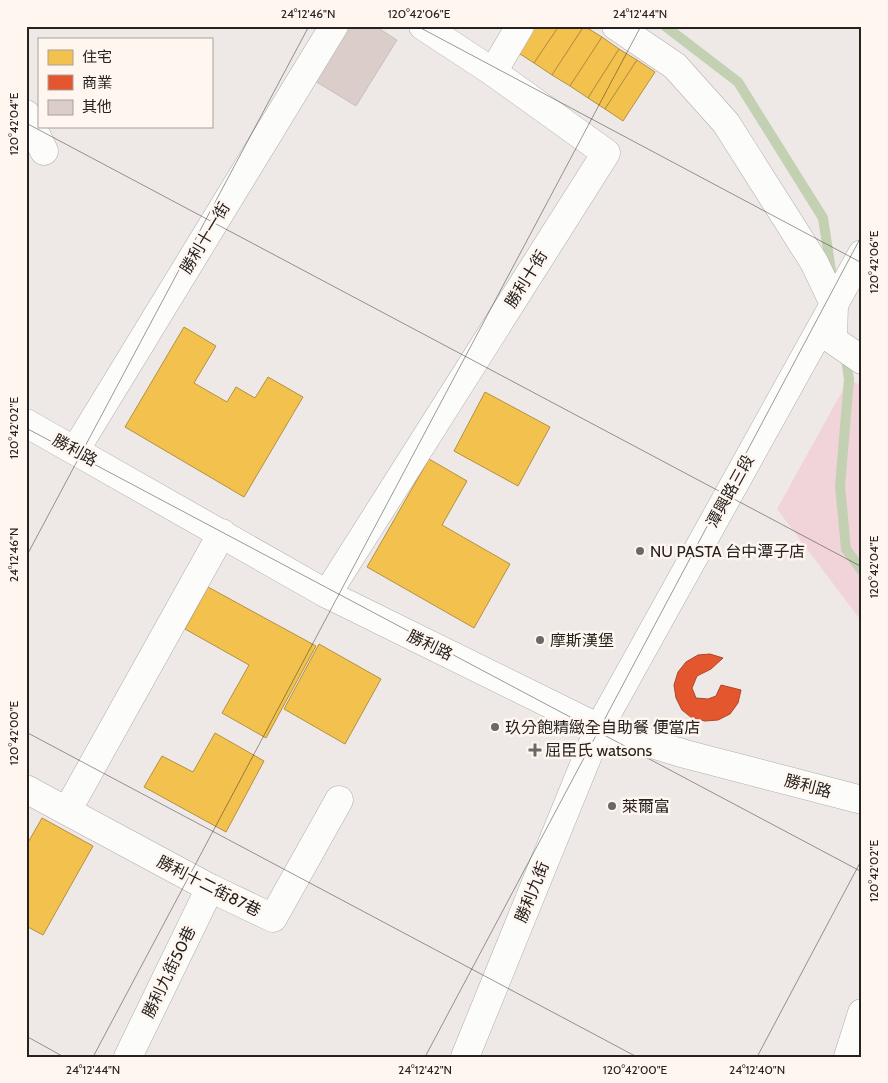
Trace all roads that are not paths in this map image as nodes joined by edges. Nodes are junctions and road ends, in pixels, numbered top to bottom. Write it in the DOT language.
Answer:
graph roads {
  1 [pos="334,26"];
  2 [pos="423,26"];
  3 [pos="520,26"];
  4 [pos="616,26"];
  5 [pos="493,72"];
  6 [pos="26,114"];
  7 [pos="44,151"];
  8 [pos="862,254"];
  9 [pos="840,294"];
  10 [pos="862,360"];
  11 [pos="26,423"];
  12 [pos="76,449"];
  13 [pos="222,533"];
  14 [pos="327,594"];
  15 [pos="600,728"];
  16 [pos="26,789"];
  17 [pos="339,800"];
  18 [pos="862,800"];
  19 [pos="67,811"];
  20 [pos="210,888"];
  21 [pos="862,1013"];
  22 [pos="128,1057"];
  23 [pos="465,1057"];
  24 [pos="848,1057"];
  1 -- 12 [label="street, 勝利十一街"];
  2 -- 5 [label="street, 勝利十街"];
  3 -- 5 [label="street"];
  4 -- 9 [label="street"];
  5 -- 14 [label="street, 勝利十街"];
  6 -- 7 [label="street"];
  8 -- 9 [label="street, 潭興路三段"];
  9 -- 10 [label="street"];
  9 -- 15 [label="street, 潭興路三段"];
  11 -- 12 [label="street, 勝利路"];
  12 -- 13 [label="street, 勝利路"];
  13 -- 14 [label="street, 勝利路"];
  13 -- 19 [label="street"];
  14 -- 15 [label="street, 勝利路"];
  15 -- 18 [label="street, 勝利路"];
  15 -- 23 [label="street, 勝利九街"];
  16 -- 19 [label="street, 勝利十二街87巷"];
  17 -- 20 [label="street, 勝利十二街87巷"];
  19 -- 20 [label="street, 勝利十二街87巷"];
  20 -- 22 [label="street, 勝利九街50巷"];
  21 -- 24 [label="street"];
}
